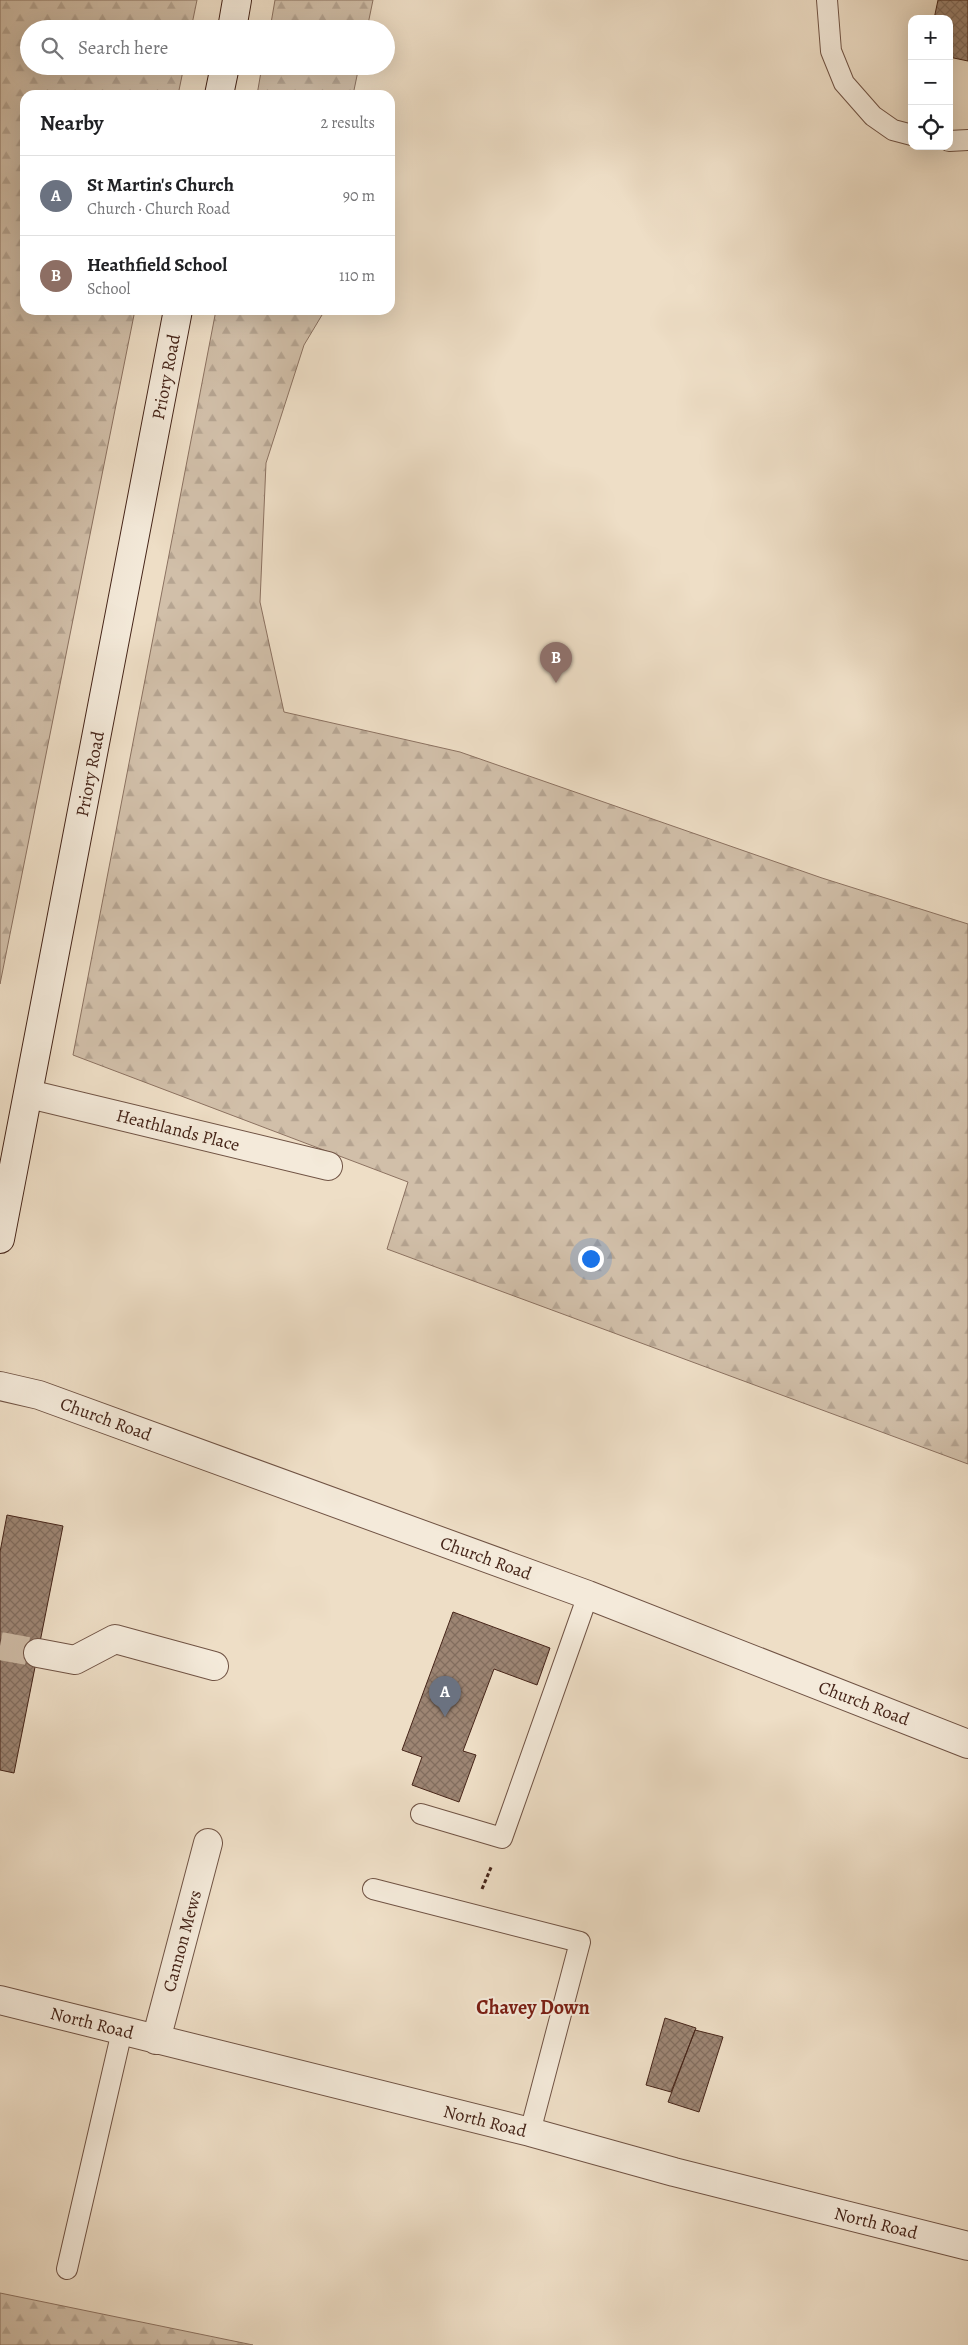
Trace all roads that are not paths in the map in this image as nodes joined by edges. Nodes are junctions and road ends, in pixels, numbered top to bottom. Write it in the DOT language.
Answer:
graph roads {
  1 [pos="237,0"];
  2 [pos="827,0"];
  3 [pos="234,20"];
  4 [pos="222,75"];
  5 [pos="220,90"];
  6 [pos="908,134"];
  7 [pos="968,140"];
  8 [pos="953,141"];
  9 [pos="177,315"];
  10 [pos="29,1094"];
  11 [pos="328,1166"];
  12 [pos="0,1238"];
  13 [pos="0,1386"];
  14 [pos="588,1595"];
  15 [pos="38,1653"];
  16 [pos="214,1666"];
  17 [pos="968,1744"];
  18 [pos="421,1814"];
  19 [pos="208,1843"];
  20 [pos="372,1889"];
  21 [pos="0,2000"];
  22 [pos="122,2030"];
  23 [pos="156,2040"];
  24 [pos="530,2132"];
  25 [pos="968,2246"];
  26 [pos="67,2269"];
  1 -- 3 [label="street"];
  2 -- 6 [label="lane"];
  4 -- 5 [label="street"];
  7 -- 8 [label="lane"];
  9 -- 10 [label="street, Priory Road"];
  10 -- 11 [label="street, Heathlands Place"];
  10 -- 12 [label="street, Priory Road"];
  13 -- 14 [label="street, Church Road"];
  14 -- 17 [label="street, Church Road"];
  14 -- 18 [label="lane"];
  15 -- 16 [label="street"];
  19 -- 23 [label="street, Cannon Mews"];
  20 -- 24 [label="lane"];
  21 -- 22 [label="street, North Road"];
  22 -- 23 [label="street, North Road"];
  22 -- 26 [label="lane"];
  23 -- 24 [label="street, North Road"];
  24 -- 25 [label="street, North Road"];
}
